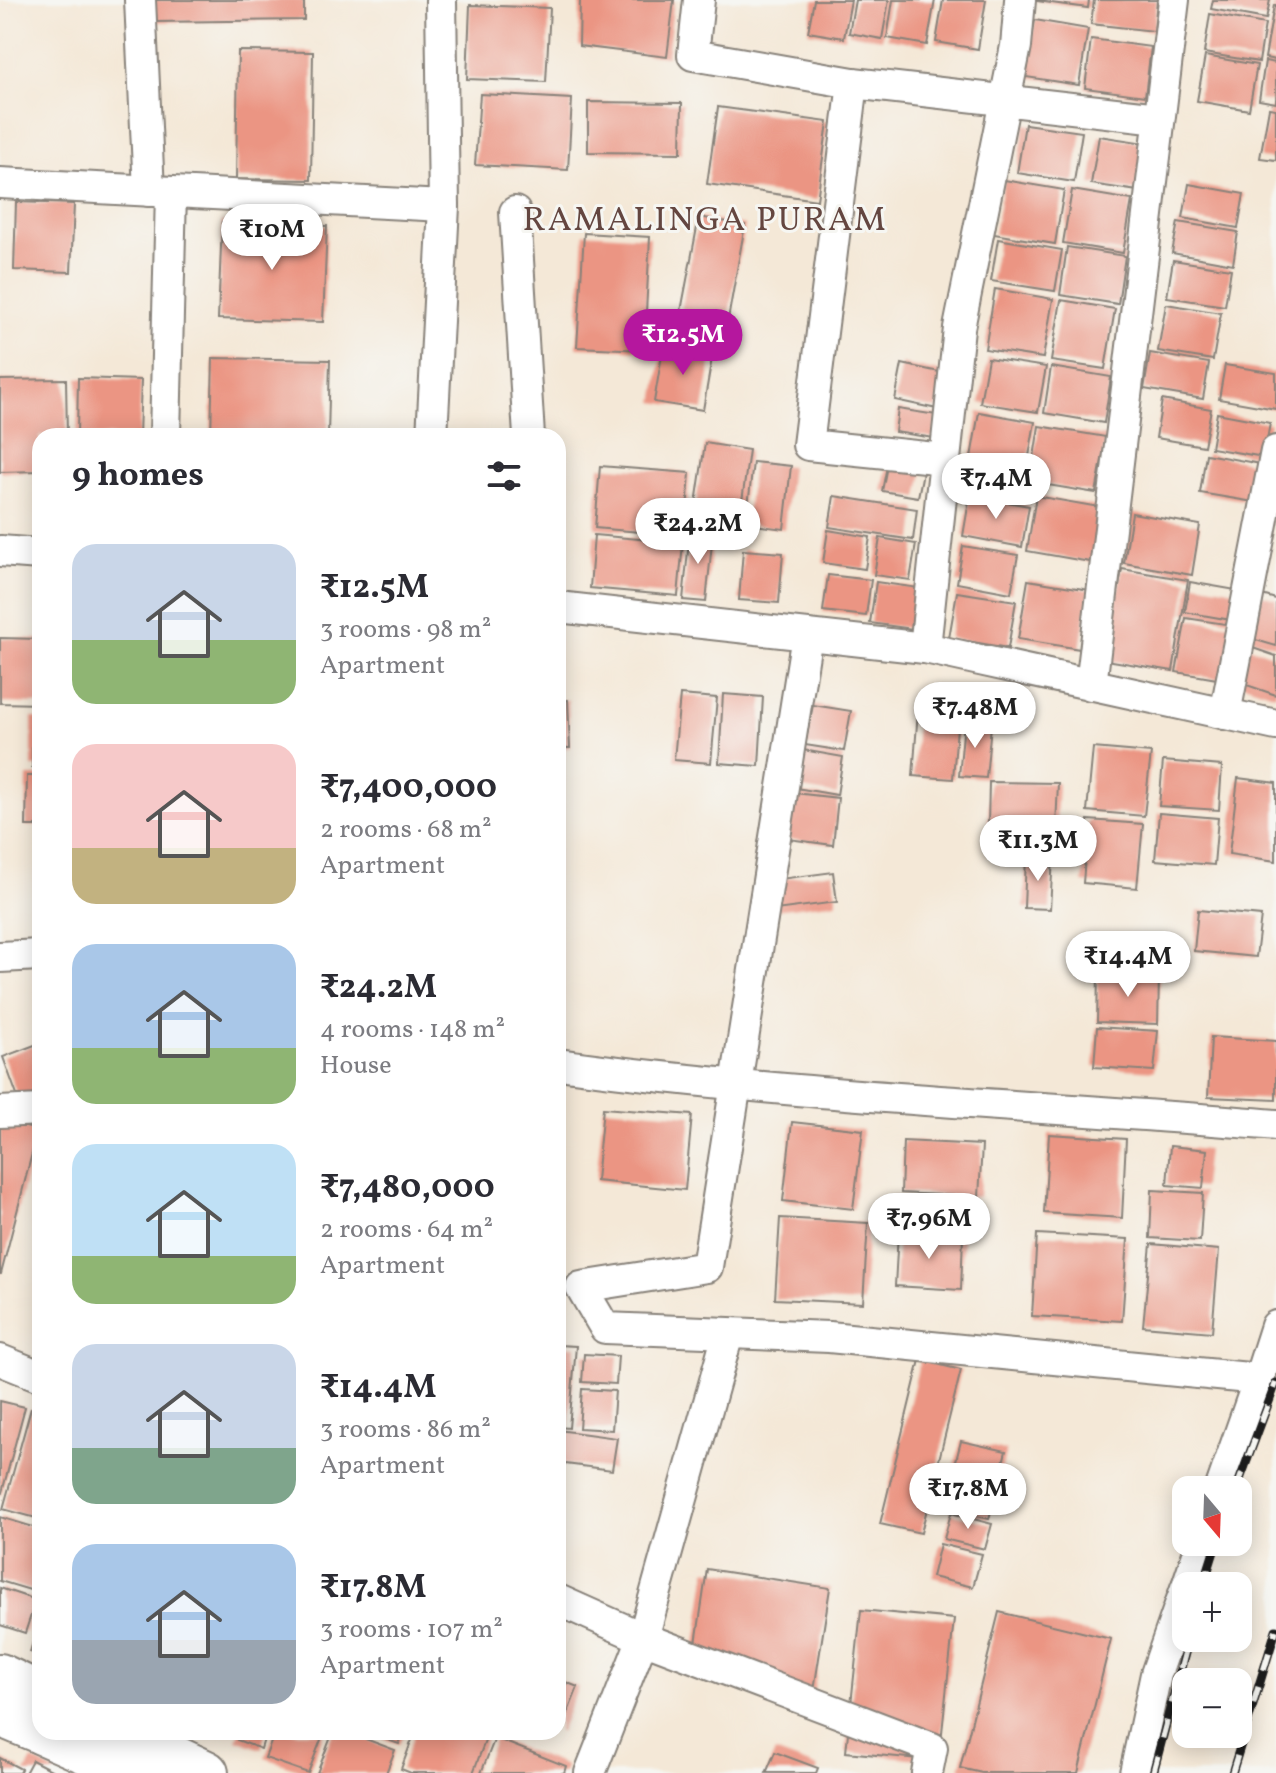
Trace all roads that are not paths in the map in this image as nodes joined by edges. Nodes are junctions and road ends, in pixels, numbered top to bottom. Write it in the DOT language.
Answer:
graph roads {
  1 [pos="140,0"];
  2 [pos="441,0"];
  3 [pos="699,0"];
  4 [pos="1020,0"];
  5 [pos="1174,0"];
  6 [pos="853,83"];
  7 [pos="1005,102"];
  8 [pos="1159,118"];
  9 [pos="0,183"];
  10 [pos="160,191"];
  11 [pos="444,206"];
  12 [pos="515,212"];
  13 [pos="165,428"];
  14 [pos="432,428"];
  15 [pos="528,428"];
  16 [pos="1276,451"];
  17 [pos="945,459"];
  18 [pos="0,551"];
  19 [pos="32,553"];
  20 [pos="566,608"];
  21 [pos="807,635"];
  22 [pos="925,648"];
  23 [pos="1091,685"];
  24 [pos="1225,714"];
  25 [pos="1276,725"];
  26 [pos="32,955"];
  27 [pos="0,957"];
  28 [pos="566,1065"];
  29 [pos="737,1085"];
  30 [pos="32,1110"];
  31 [pos="0,1112"];
  32 [pos="1276,1125"];
  33 [pos="1276,1326"];
  34 [pos="728,1334"];
  35 [pos="0,1360"];
  36 [pos="32,1373"];
  37 [pos="1259,1379"];
  38 [pos="1225,1476"];
  39 [pos="566,1604"];
  40 [pos="1172,1628"];
  41 [pos="643,1638"];
  42 [pos="0,1676"];
  43 [pos="32,1691"];
  44 [pos="0,1714"];
  45 [pos="32,1728"];
  46 [pos="60,1740"];
  47 [pos="136,1740"];
  48 [pos="136,1773"];
  49 [pos="206,1773"];
  50 [pos="590,1773"];
  51 [pos="927,1773"];
  52 [pos="1135,1773"];
  1 -- 10 [label="street"];
  2 -- 11 [label="street"];
  3 -- 6 [label="street"];
  4 -- 7 [label="street"];
  5 -- 8 [label="street"];
  6 -- 7 [label="street"];
  6 -- 17 [label="street"];
  7 -- 8 [label="street"];
  7 -- 17 [label="street"];
  8 -- 23 [label="street"];
  9 -- 10 [label="street"];
  10 -- 11 [label="street"];
  10 -- 13 [label="street"];
  11 -- 14 [label="street"];
  12 -- 15 [label="street"];
  16 -- 24 [label="street"];
  17 -- 22 [label="street"];
  18 -- 19 [label="street"];
  20 -- 21 [label="street"];
  21 -- 22 [label="street"];
  21 -- 29 [label="street"];
  22 -- 23 [label="street"];
  23 -- 24 [label="street"];
  24 -- 25 [label="street"];
  26 -- 27 [label="street"];
  28 -- 29 [label="street"];
  29 -- 32 [label="street"];
  29 -- 34 [label="street"];
  30 -- 31 [label="street"];
  33 -- 37 [label="street"];
  34 -- 37 [label="street"];
  34 -- 41 [label="street"];
  35 -- 36 [label="street"];
  37 -- 38 [label="street"];
  39 -- 41 [label="street"];
  40 -- 52 [label="street"];
  41 -- 50 [label="street"];
  41 -- 51 [label="street"];
  42 -- 43 [label="main road"];
  44 -- 45 [label="main road"];
  46 -- 48 [label="main road"];
  47 -- 49 [label="main road"];
}
